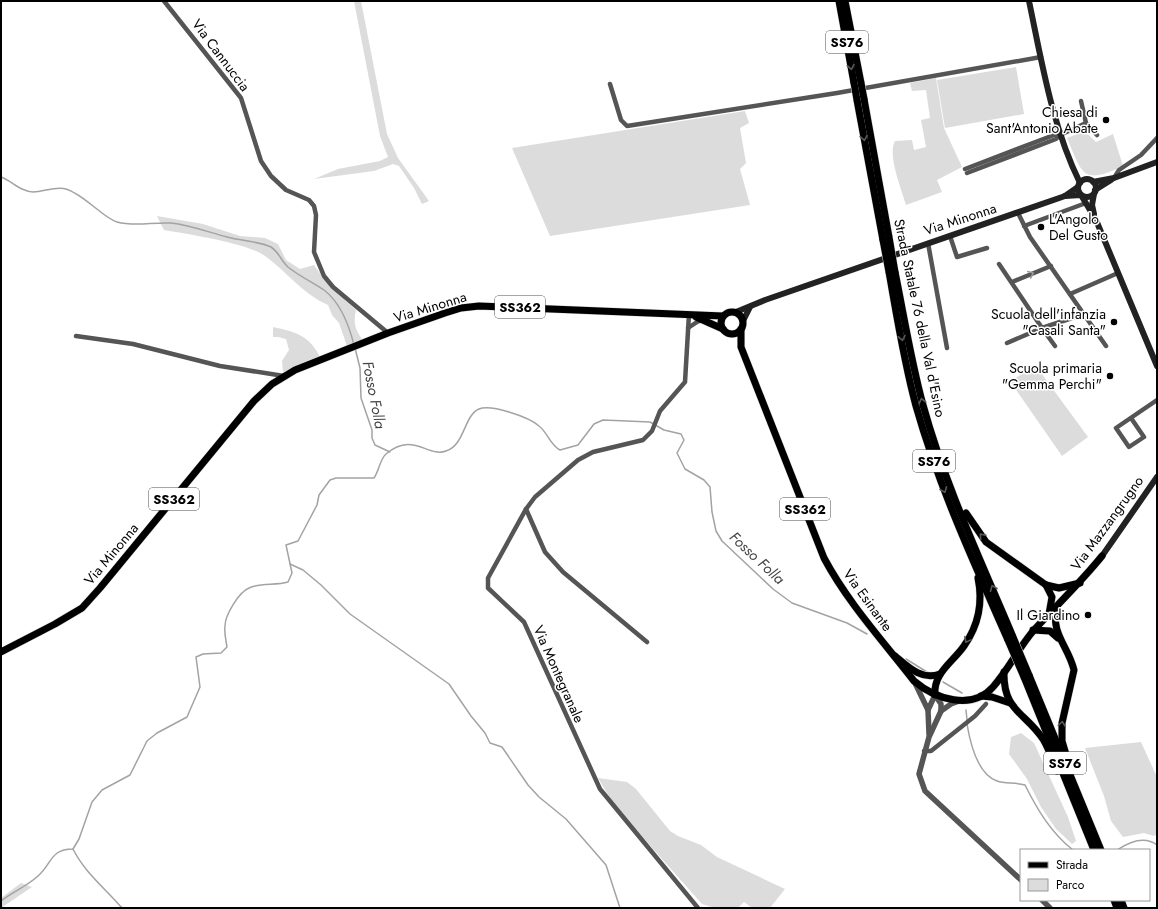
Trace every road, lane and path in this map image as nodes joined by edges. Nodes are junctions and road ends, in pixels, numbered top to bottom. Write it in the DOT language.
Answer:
graph roads {
  1 [pos="164,1"];
  2 [pos="839,1"];
  3 [pos="845,1"];
  4 [pos="1029,1"];
  5 [pos="1041,57"];
  6 [pos="858,83"];
  7 [pos="610,84"];
  8 [pos="1081,100"];
  9 [pos="1086,122"];
  10 [pos="1060,135"];
  11 [pos="1097,135"];
  12 [pos="1157,138"];
  13 [pos="1069,160"];
  14 [pos="1157,162"];
  15 [pos="966,171"];
  16 [pos="1114,178"];
  17 [pos="1090,181"];
  18 [pos="1079,185"];
  19 [pos="1094,192"];
  20 [pos="1081,195"];
  21 [pos="1065,196"];
  22 [pos="1086,203"];
  23 [pos="1018,213"];
  24 [pos="1096,220"];
  25 [pos="1024,226"];
  26 [pos="950,236"];
  27 [pos="928,243"];
  28 [pos="986,248"];
  29 [pos="999,264"];
  30 [pos="1050,266"];
  31 [pos="892,272"];
  32 [pos="1118,274"];
  33 [pos="1012,282"];
  34 [pos="1070,294"];
  35 [pos="750,307"];
  36 [pos="736,312"];
  37 [pos="689,314"];
  38 [pos="1084,314"];
  39 [pos="724,316"];
  40 [pos="704,320"];
  41 [pos="743,321"];
  42 [pos="688,328"];
  43 [pos="1042,328"];
  44 [pos="741,329"];
  45 [pos="725,331"];
  46 [pos="388,333"];
  47 [pos="76,336"];
  48 [pos="1007,343"];
  49 [pos="1055,346"];
  50 [pos="1106,346"];
  51 [pos="741,347"];
  52 [pos="947,348"];
  53 [pos="1157,366"];
  54 [pos="284,376"];
  55 [pos="1157,400"];
  56 [pos="1131,418"];
  57 [pos="934,439"];
  58 [pos="1157,477"];
  59 [pos="526,509"];
  60 [pos="1102,556"];
  61 [pos="974,562"];
  62 [pos="1080,583"];
  63 [pos="1046,585"];
  64 [pos="1058,606"];
  65 [pos="1050,614"];
  66 [pos="1033,630"];
  67 [pos="1010,638"];
  68 [pos="647,642"];
  69 [pos="1060,642"];
  70 [pos="1,652"];
  71 [pos="895,656"];
  72 [pos="1004,672"];
  73 [pos="940,674"];
  74 [pos="914,681"];
  75 [pos="935,695"];
  76 [pos="980,696"];
  77 [pos="963,700"];
  78 [pos="1010,703"];
  79 [pos="986,704"];
  80 [pos="928,710"];
  81 [pos="940,712"];
  82 [pos="929,737"];
  83 [pos="924,751"];
  84 [pos="1068,777"];
  85 [pos="1094,849"];
  86 [pos="1101,849"];
  87 [pos="1020,879"];
  88 [pos="698,908"];
  1 -- 46 [label="street, Via Cannuccia"];
  2 -- 6 [label="main road, Strada Statale 76 della Val d'Esino / SS76, one-way"];
  3 -- 6 [label="main road, Strada Statale 76 della Val d'Esino / SS76"];
  4 -- 5 [label="main road"];
  5 -- 7 [label="street"];
  5 -- 10 [label="main road"];
  6 -- 31 [label="main road, Strada Statale 76 della Val d'Esino / SS76, bridge"];
  8 -- 9 [label="street"];
  9 -- 10 [label="street"];
  9 -- 11 [label="street"];
  10 -- 13 [label="main road"];
  10 -- 15 [label="street"];
  12 -- 16 [label="street"];
  13 -- 17 [label="main road"];
  13 -- 18 [label="main road"];
  14 -- 16 [label="main road, Via Minonna"];
  16 -- 17 [label="main road, Via Minonna"];
  16 -- 19 [label="main road, Via Minonna"];
  17 -- 18 [label="main road, Via Minonna"];
  17 -- 19 [label="main road"];
  18 -- 20 [label="main road"];
  18 -- 21 [label="main road, Via Minonna"];
  19 -- 20 [label="main road, Via Minonna"];
  19 -- 24 [label="main road"];
  20 -- 21 [label="main road, Via Minonna"];
  20 -- 22 [label="main road"];
  21 -- 23 [label="main road, Via Minonna"];
  22 -- 24 [label="main road"];
  22 -- 25 [label="street"];
  23 -- 25 [label="street"];
  23 -- 26 [label="main road, Via Minonna"];
  24 -- 32 [label="main road"];
  25 -- 30 [label="street"];
  26 -- 27 [label="main road, Via Minonna"];
  26 -- 28 [label="street"];
  27 -- 35 [label="main road, Via Minonna"];
  27 -- 52 [label="street"];
  29 -- 33 [label="street"];
  33 -- 30 [label="street, one-way"];
  30 -- 34 [label="street"];
  57 -- 31 [label="main road, Strada Statale 76 della Val d'Esino / SS76, one-way"];
  31 -- 61 [label="main road, Strada Statale 76 della Val d'Esino / SS76, one-way"];
  32 -- 34 [label="street"];
  32 -- 53 [label="main road"];
  33 -- 43 [label="street"];
  34 -- 38 [label="street"];
  35 -- 36 [label="main road, Via Minonna"];
  35 -- 41 [label="main road"];
  36 -- 39 [label="main road, SS362"];
  36 -- 41 [label="main road"];
  37 -- 39 [label="main road, Via Minonna / SS362"];
  37 -- 40 [label="main road, Via Minonna / SS362"];
  37 -- 42 [label="street, Via Montegranale"];
  37 -- 46 [label="main road, Via Minonna / SS362"];
  38 -- 43 [label="street"];
  38 -- 50 [label="street"];
  39 -- 45 [label="main road"];
  40 -- 42 [label="street"];
  40 -- 45 [label="main road, Via Minonna / SS362"];
  41 -- 44 [label="main road, SS362"];
  42 -- 59 [label="street, Via Montegranale"];
  43 -- 48 [label="street"];
  43 -- 49 [label="street"];
  44 -- 45 [label="main road"];
  44 -- 51 [label="main road, Via Esinante / SS362"];
  45 -- 51 [label="main road, Via Esinante / SS362"];
  46 -- 54 [label="main road, Via Minonna / SS362"];
  47 -- 54 [label="street"];
  51 -- 71 [label="main road, Via Esinante / SS362"];
  54 -- 70 [label="main road, Via Minonna / SS362"];
  55 -- 56 [label="street"];
  56 -- 56 [label="street"];
  63 -- 57 [label="main road, one-way"];
  67 -- 57 [label="main road, Strada Statale 76 della Val d'Esino / SS76, one-way"];
  58 -- 60 [label="main road, Via Mazzangrugno"];
  59 -- 68 [label="street"];
  59 -- 88 [label="street, Via Montegranale"];
  60 -- 62 [label="main road, Via Mazzangrugno / SS362"];
  61 -- 67 [label="main road, Strada Statale 76 della Val d'Esino / SS76"];
  61 -- 73 [label="main road, one-way"];
  62 -- 63 [label="main road"];
  62 -- 64 [label="main road, Via Mazzangrugno / SS362"];
  63 -- 65 [label="main road"];
  64 -- 65 [label="main road, Via Mazzangrugno / SS362"];
  64 -- 69 [label="main road"];
  65 -- 66 [label="main road, Via Mazzangrugno / SS362"];
  66 -- 69 [label="main road"];
  66 -- 72 [label="main road, Via Mazzangrugno / SS362"];
  67 -- 84 [label="main road, Strada Statale 76 della Val d'Esino / SS76, bridge"];
  84 -- 69 [label="main road, one-way"];
  71 -- 73 [label="main road"];
  71 -- 74 [label="main road, Via Esinante / SS362"];
  72 -- 76 [label="main road, Via Mazzangrugno / SS362"];
  72 -- 78 [label="main road"];
  73 -- 75 [label="main road"];
  74 -- 75 [label="main road, Via Esinante / SS362"];
  74 -- 80 [label="street"];
  75 -- 77 [label="main road, Via Mazzangrugno / SS362"];
  75 -- 80 [label="street"];
  75 -- 81 [label="street"];
  76 -- 77 [label="main road, Via Mazzangrugno / SS362"];
  76 -- 78 [label="main road"];
  77 -- 81 [label="street, Via Mazzangrugno"];
  78 -- 84 [label="main road"];
  79 -- 83 [label="street"];
  80 -- 82 [label="street"];
  81 -- 82 [label="street"];
  82 -- 83 [label="street"];
  83 -- 87 [label="street"];
  84 -- 85 [label="main road, Strada Statale 76 della Val d'Esino / SS76"];
  84 -- 86 [label="main road, Strada Statale 76 della Val d'Esino / SS76"];
}
